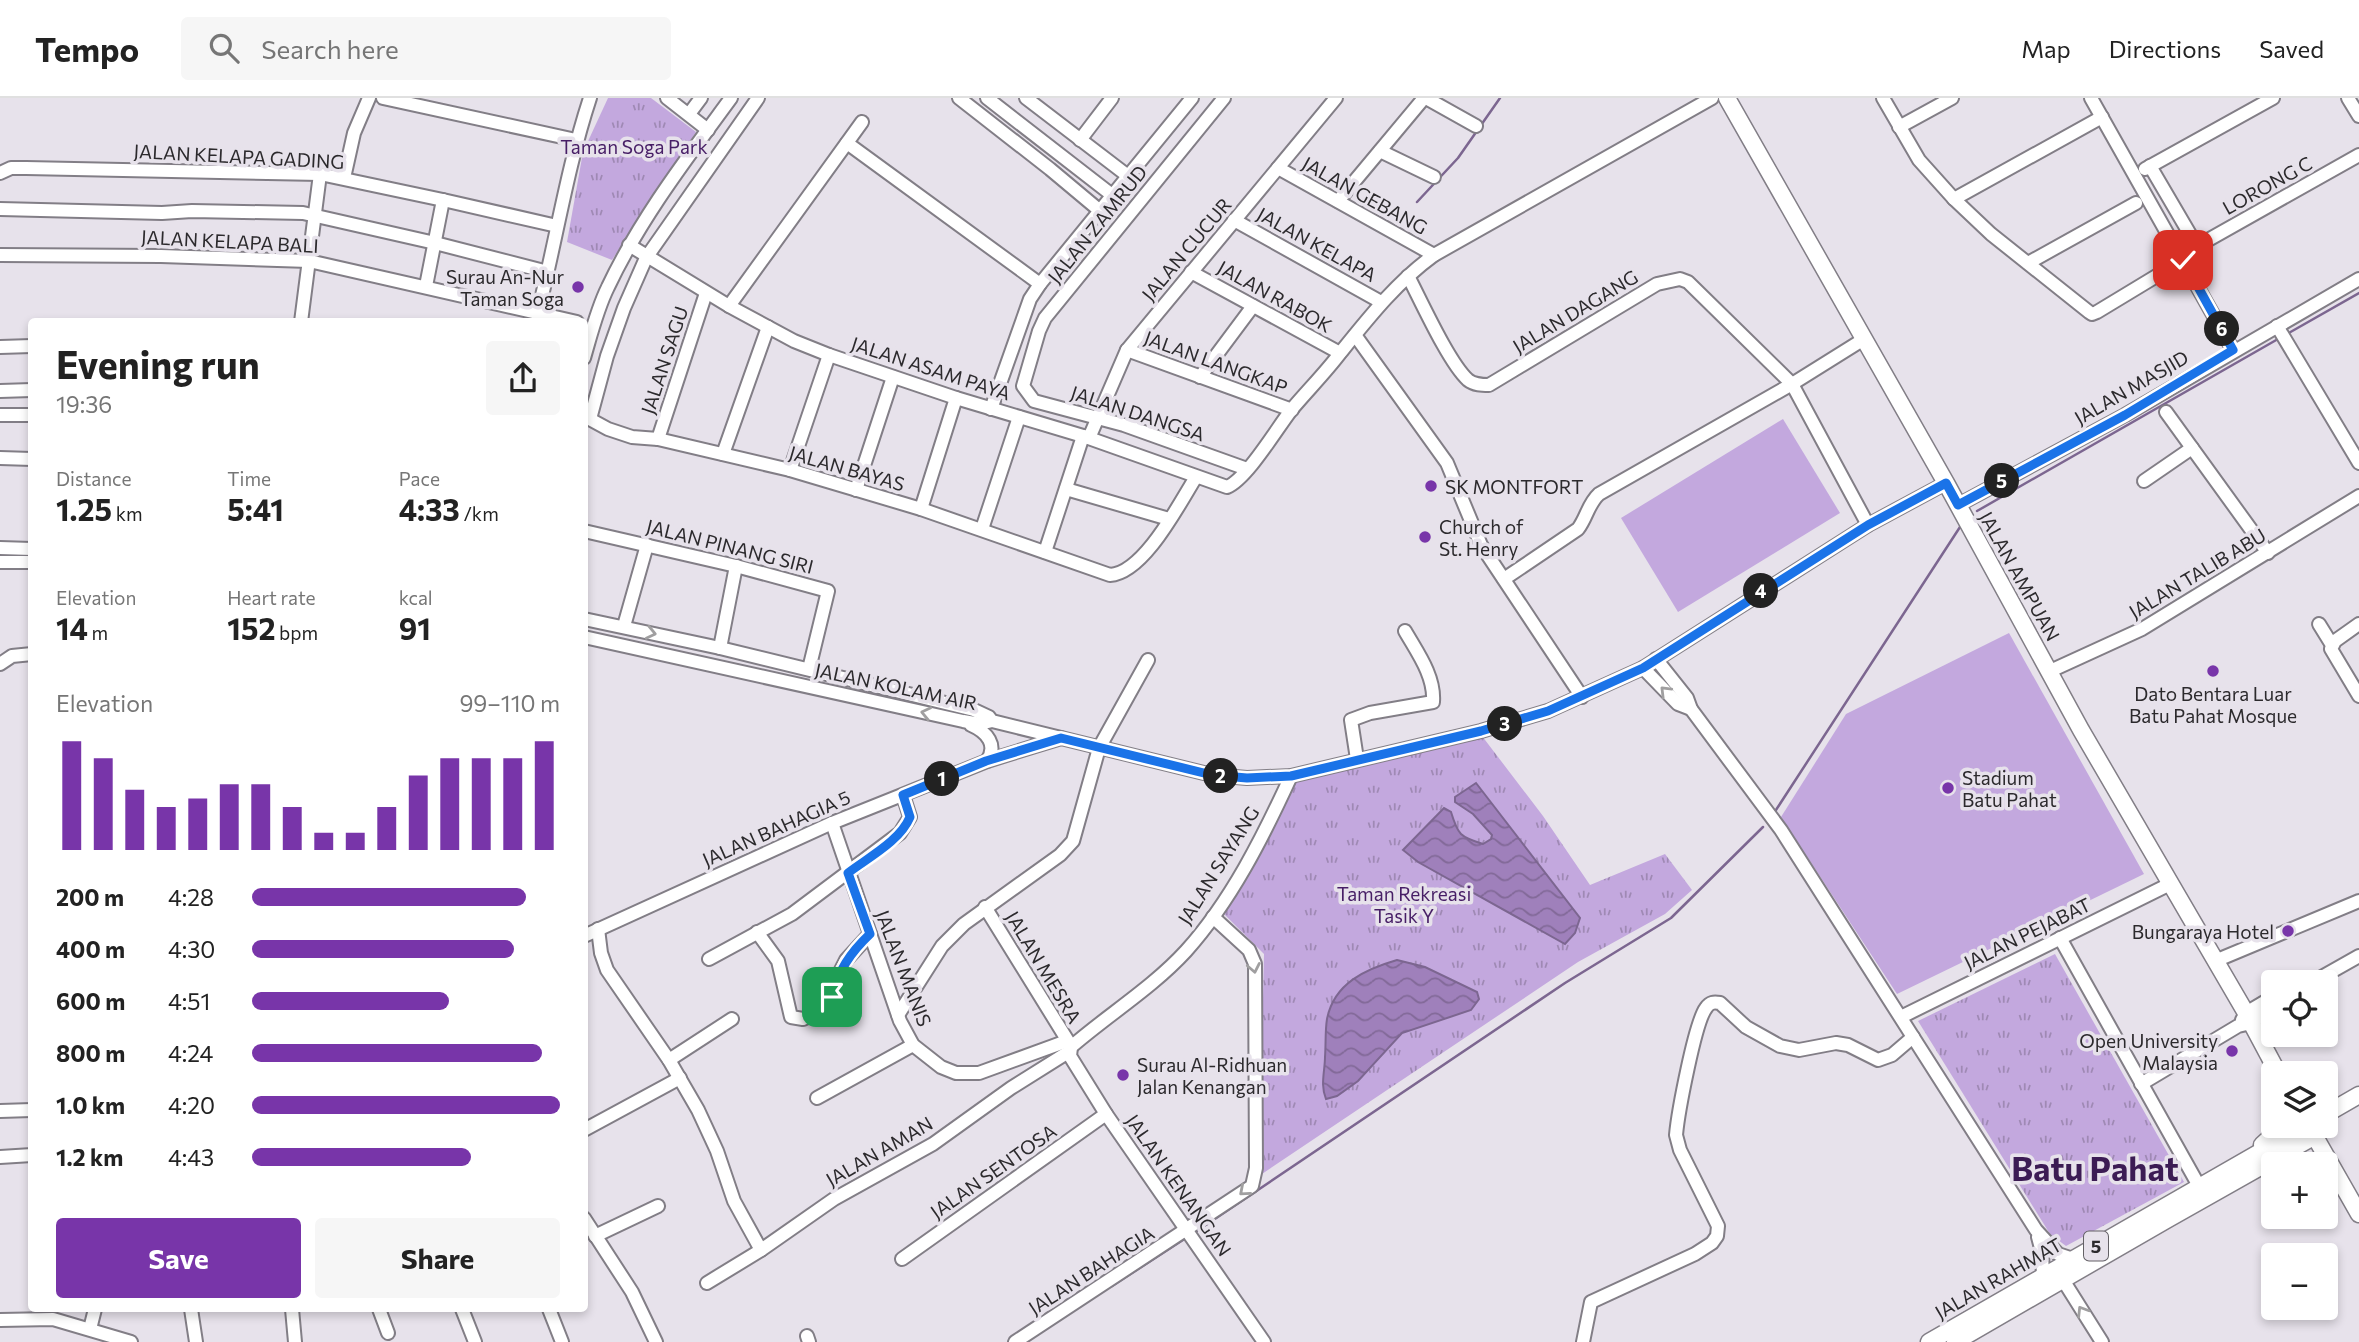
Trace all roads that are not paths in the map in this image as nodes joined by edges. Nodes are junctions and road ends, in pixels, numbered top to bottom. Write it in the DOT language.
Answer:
graph roads {
  1 [pos="369,98"];
  2 [pos="383,98"];
  3 [pos="590,98"];
  4 [pos="667,98"];
  5 [pos="701,98"];
  6 [pos="731,98"];
  7 [pos="758,98"];
  8 [pos="959,98"];
  9 [pos="986,98"];
  10 [pos="1026,98"];
  11 [pos="1112,98"];
  12 [pos="1192,98"];
  13 [pos="1224,98"];
  14 [pos="1336,98"];
  15 [pos="1425,98"];
  16 [pos="1712,98"];
  17 [pos="1727,98"];
  18 [pos="1883,98"];
  19 [pos="1952,98"];
  20 [pos="2091,98"];
  21 [pos="2242,98"];
  22 [pos="2273,98"];
  23 [pos="2348,98"];
  24 [pos="2249,111"];
  25 [pos="689,114"];
  26 [pos="2102,117"];
  27 [pos="2359,117"];
  28 [pos="862,121"];
  29 [pos="1172,123"];
  30 [pos="1476,126"];
  31 [pos="1899,127"];
  32 [pos="708,131"];
  33 [pos="1192,137"];
  34 [pos="1080,139"];
  35 [pos="576,140"];
  36 [pos="848,143"];
  37 [pos="1380,151"];
  38 [pos="2359,155"];
  39 [pos="2150,166"];
  40 [pos="1278,168"];
  41 [pos="0,173"];
  42 [pos="320,174"];
  43 [pos="2135,175"];
  44 [pos="1128,176"];
  45 [pos="1434,177"];
  46 [pos="344,178"];
  47 [pos="1112,195"];
  48 [pos="443,200"];
  49 [pos="1955,200"];
  50 [pos="1338,201"];
  51 [pos="2136,203"];
  52 [pos="0,209"];
  53 [pos="1099,210"];
  54 [pos="315,216"];
  55 [pos="1234,220"];
  56 [pos="556,226"];
  57 [pos="435,243"];
  58 [pos="629,245"];
  59 [pos="0,255"];
  60 [pos="1434,255"];
  61 [pos="646,258"];
  62 [pos="2183,260"];
  63 [pos="309,261"];
  64 [pos="2028,263"];
  65 [pos="548,272"];
  66 [pos="1191,272"];
  67 [pos="1408,276"];
  68 [pos="2359,279"];
  69 [pos="1040,284"];
  70 [pos="426,286"];
  71 [pos="706,293"];
  72 [pos="1381,302"];
  73 [pos="729,306"];
  74 [pos="1253,306"];
  75 [pos="538,312"];
  76 [pos="302,318"];
  77 [pos="561,318"];
  78 [pos="589,325"];
  79 [pos="768,327"];
  80 [pos="2282,334"];
  81 [pos="1355,335"];
  82 [pos="1864,339"];
  83 [pos="28,346"];
  84 [pos="0,347"];
  85 [pos="1127,350"];
  86 [pos="2233,350"];
  87 [pos="1340,353"];
  88 [pos="829,355"];
  89 [pos="894,377"];
  90 [pos="1200,377"];
  91 [pos="1793,384"];
  92 [pos="1023,386"];
  93 [pos="28,390"];
  94 [pos="0,391"];
  95 [pos="956,398"];
  96 [pos="991,409"];
  97 [pos="1292,410"];
  98 [pos="2166,412"];
  99 [pos="0,415"];
  100 [pos="28,415"];
  101 [pos="588,415"];
  102 [pos="1019,417"];
  103 [pos="1098,418"];
  104 [pos="588,419"];
  105 [pos="1124,425"];
  106 [pos="1086,437"];
  107 [pos="658,439"];
  108 [pos="1114,447"];
  109 [pos="2192,448"];
  110 [pos="723,454"];
  111 [pos="0,458"];
  112 [pos="28,459"];
  113 [pos="2359,463"];
  114 [pos="1247,469"];
  115 [pos="790,470"];
  116 [pos="1196,477"];
  117 [pos="2144,481"];
  118 [pos="1946,483"];
  119 [pos="1066,489"];
  120 [pos="856,490"];
  121 [pos="2359,496"];
  122 [pos="1958,505"];
  123 [pos="921,509"];
  124 [pos="1169,519"];
  125 [pos="1868,525"];
  126 [pos="982,529"];
  127 [pos="588,532"];
  128 [pos="647,545"];
  129 [pos="0,548"];
  130 [pos="28,549"];
  131 [pos="1045,552"];
  132 [pos="2268,553"];
  133 [pos="0,562"];
  134 [pos="28,562"];
  135 [pos="736,566"];
  136 [pos="1504,579"];
  137 [pos="588,620"];
  138 [pos="2319,624"];
  139 [pos="2359,624"];
  140 [pos="624,626"];
  141 [pos="1405,631"];
  142 [pos="588,638"];
  143 [pos="2332,645"];
  144 [pos="720,648"];
  145 [pos="28,654"];
  146 [pos="1656,659"];
  147 [pos="1148,660"];
  148 [pos="0,664"];
  149 [pos="1643,668"];
  150 [pos="810,669"];
  151 [pos="2048,672"];
  152 [pos="1582,696"];
  153 [pos="2359,696"];
  154 [pos="1690,709"];
  155 [pos="963,721"];
  156 [pos="992,721"];
  157 [pos="1015,726"];
  158 [pos="1061,738"];
  159 [pos="1099,748"];
  160 [pos="1010,753"];
  161 [pos="1357,759"];
  162 [pos="986,761"];
  163 [pos="1291,776"];
  164 [pos="903,795"];
  165 [pos="832,823"];
  166 [pos="848,873"];
  167 [pos="2170,884"];
  168 [pos="2359,901"];
  169 [pos="985,907"];
  170 [pos="1213,917"];
  171 [pos="598,929"];
  172 [pos="757,932"];
  173 [pos="588,934"];
  174 [pos="870,934"];
  175 [pos="2060,938"];
  176 [pos="2359,956"];
  177 [pos="709,958"];
  178 [pos="2215,961"];
  179 [pos="2334,970"];
  180 [pos="2261,1008"];
  181 [pos="2261,1014"];
  182 [pos="898,1015"];
  183 [pos="1901,1017"];
  184 [pos="732,1019"];
  185 [pos="2245,1021"];
  186 [pos="1913,1037"];
  187 [pos="913,1045"];
  188 [pos="1069,1046"];
  189 [pos="669,1060"];
  190 [pos="2270,1061"];
  191 [pos="680,1078"];
  192 [pos="2141,1084"];
  193 [pos="2359,1096"];
  194 [pos="817,1098"];
  195 [pos="2338,1107"];
  196 [pos="28,1110"];
  197 [pos="0,1111"];
  198 [pos="1106,1114"];
  199 [pos="588,1128"];
  200 [pos="2270,1138"];
  201 [pos="2292,1138"];
  202 [pos="2295,1138"];
  203 [pos="2315,1138"];
  204 [pos="28,1155"];
  205 [pos="0,1157"];
  206 [pos="2242,1163"];
  207 [pos="2199,1186"];
  208 [pos="659,1206"];
  209 [pos="2359,1214"];
  210 [pos="588,1224"];
  211 [pos="2036,1230"];
  212 [pos="1191,1235"];
  213 [pos="595,1236"];
  214 [pos="761,1250"];
  215 [pos="902,1259"];
  216 [pos="2073,1259"];
  217 [pos="2043,1276"];
  218 [pos="2063,1280"];
  219 [pos="707,1283"];
  220 [pos="94,1312"];
  221 [pos="191,1312"];
  222 [pos="292,1312"];
  223 [pos="380,1312"];
  224 [pos="463,1312"];
  225 [pos="551,1312"];
  226 [pos="0,1320"];
  227 [pos="90,1329"];
  228 [pos="388,1333"];
  229 [pos="114,1340"];
  230 [pos="131,1342"];
  231 [pos="196,1342"];
  232 [pos="295,1342"];
  233 [pos="474,1342"];
  234 [pos="562,1342"];
  235 [pos="656,1342"];
  236 [pos="1015,1342"];
  237 [pos="1264,1342"];
  238 [pos="1583,1342"];
  239 [pos="1929,1342"];
  240 [pos="1955,1342"];
  241 [pos="2102,1342"];
  1 -- 46 [label="street"];
  2 -- 35 [label="street"];
  3 -- 35 [label="street"];
  4 -- 25 [label="street"];
  5 -- 25 [label="street"];
  6 -- 32 [label="street"];
  7 -- 61 [label="street"];
  8 -- 53 [label="street"];
  9 -- 47 [label="street"];
  10 -- 34 [label="street"];
  11 -- 34 [label="street"];
  12 -- 29 [label="street"];
  13 -- 33 [label="street, JALAN ZAMRUD"];
  14 -- 40 [label="street, JALAN CUCUR"];
  15 -- 30 [label="street"];
  15 -- 37 [label="street"];
  16 -- 60 [label="street"];
  17 -- 82 [label="main road, JALAN AMPUAN"];
  18 -- 31 [label="street"];
  19 -- 31 [label="street"];
  20 -- 26 [label="street"];
  21 -- 24 [label="street"];
  22 -- 24 [label="street"];
  23 -- 27 [label="street"];
  24 -- 39 [label="street"];
  25 -- 32 [label="street"];
  26 -- 43 [label="street"];
  26 -- 49 [label="street"];
  28 -- 36 [label="street"];
  29 -- 33 [label="street"];
  29 -- 44 [label="street"];
  31 -- 49 [label="street"];
  32 -- 58 [label="street"];
  33 -- 92 [label="street, JALAN ZAMRUD"];
  34 -- 44 [label="street"];
  35 -- 56 [label="street"];
  36 -- 69 [label="street"];
  36 -- 73 [label="street"];
  37 -- 45 [label="street"];
  37 -- 50 [label="street"];
  38 -- 39 [label="street, LORONG C"];
  39 -- 43 [label="street"];
  40 -- 50 [label="street, JALAN GEBANG"];
  40 -- 55 [label="street, JALAN CUCUR"];
  41 -- 42 [label="street, JALAN KELAPA GADING"];
  42 -- 46 [label="street, JALAN KELAPA GADING"];
  42 -- 54 [label="street"];
  43 -- 62 [label="street"];
  44 -- 47 [label="street"];
  46 -- 48 [label="street, JALAN KELAPA GADING"];
  47 -- 53 [label="street"];
  48 -- 56 [label="street, JALAN KELAPA GADING"];
  48 -- 57 [label="street"];
  49 -- 64 [label="street"];
  50 -- 60 [label="street, JALAN GEBANG"];
  51 -- 64 [label="street"];
  52 -- 54 [label="street"];
  53 -- 69 [label="street"];
  54 -- 57 [label="street"];
  54 -- 63 [label="street"];
  55 -- 66 [label="street, JALAN CUCUR"];
  55 -- 72 [label="street, JALAN KELAPA"];
  56 -- 65 [label="street"];
  57 -- 65 [label="street"];
  57 -- 70 [label="street"];
  58 -- 61 [label="street, JALAN ASAM PAYA"];
  58 -- 78 [label="street"];
  59 -- 63 [label="street, JALAN KELAPA BALI"];
  60 -- 67 [label="street"];
  61 -- 71 [label="street, JALAN ASAM PAYA"];
  61 -- 101 [label="street"];
  62 -- 64 [label="street"];
  62 -- 86 [label="street"];
  63 -- 70 [label="street, JALAN KELAPA BALI"];
  63 -- 76 [label="street"];
  65 -- 75 [label="street"];
  66 -- 74 [label="street, JALAN RABOK"];
  66 -- 85 [label="street, JALAN CUCUR"];
  67 -- 72 [label="street"];
  67 -- 91 [label="street, JALAN DAGANG"];
  68 -- 80 [label="street, JALAN MASJID"];
  69 -- 96 [label="street"];
  70 -- 75 [label="street, JALAN KELAPA BALI"];
  71 -- 73 [label="street, JALAN ASAM PAYA"];
  71 -- 107 [label="street, JALAN SAGU"];
  72 -- 81 [label="street"];
  73 -- 79 [label="street, JALAN ASAM PAYA"];
  74 -- 87 [label="street, JALAN RABOK"];
  74 -- 90 [label="street"];
  75 -- 77 [label="street, JALAN KELAPA BALI"];
  79 -- 88 [label="street, JALAN ASAM PAYA"];
  79 -- 110 [label="street"];
  80 -- 86 [label="street, JALAN MASJID"];
  80 -- 113 [label="street"];
  81 -- 87 [label="street"];
  81 -- 136 [label="street"];
  82 -- 91 [label="street"];
  82 -- 118 [label="main road, JALAN AMPUAN"];
  83 -- 84 [label="street"];
  85 -- 90 [label="street, JALAN LANGKAP"];
  85 -- 103 [label="street, JALAN CUCUR"];
  86 -- 122 [label="street, JALAN MASJID"];
  87 -- 97 [label="street"];
  88 -- 89 [label="street, JALAN ASAM PAYA"];
  88 -- 115 [label="street"];
  89 -- 95 [label="street, JALAN ASAM PAYA"];
  89 -- 120 [label="street"];
  90 -- 97 [label="street, JALAN LANGKAP"];
  91 -- 125 [label="street, JALAN DAGANG"];
  91 -- 136 [label="street"];
  92 -- 103 [label="street, JALAN DANGSA"];
  93 -- 94 [label="street"];
  95 -- 96 [label="street, JALAN ASAM PAYA"];
  95 -- 123 [label="street"];
  96 -- 102 [label="street, JALAN ASAM PAYA"];
  97 -- 114 [label="street"];
  98 -- 109 [label="street"];
  99 -- 100 [label="street"];
  102 -- 106 [label="street, JALAN ASAM PAYA"];
  102 -- 126 [label="street"];
  103 -- 105 [label="street, JALAN DANGSA"];
  103 -- 106 [label="street, JALAN CUCUR"];
  104 -- 107 [label="street, JALAN BAYAS"];
  105 -- 108 [label="street"];
  105 -- 114 [label="street, JALAN DANGSA"];
  106 -- 108 [label="street, JALAN ASAM PAYA"];
  106 -- 119 [label="street, JALAN CUCUR"];
  107 -- 110 [label="street, JALAN BAYAS"];
  108 -- 116 [label="street, JALAN ASAM PAYA"];
  109 -- 117 [label="street"];
  109 -- 132 [label="street"];
  110 -- 115 [label="street, JALAN BAYAS"];
  111 -- 112 [label="street"];
  114 -- 116 [label="street, JALAN ASAM PAYA"];
  115 -- 120 [label="street, JALAN BAYAS"];
  116 -- 124 [label="street"];
  118 -- 122 [label="main road, JALAN AMPUAN"];
  118 -- 125 [label="street"];
  119 -- 124 [label="street"];
  119 -- 131 [label="street, JALAN CUCUR"];
  120 -- 123 [label="street, JALAN BAYAS"];
  121 -- 132 [label="street, JALAN TALIB ABU"];
  122 -- 151 [label="main road, JALAN AMPUAN"];
  123 -- 126 [label="street, JALAN BAYAS"];
  124 -- 131 [label="street, JALAN BAYAS"];
  125 -- 146 [label="street"];
  126 -- 131 [label="street, JALAN BAYAS"];
  127 -- 128 [label="street, JALAN PINANG SIRI"];
  128 -- 135 [label="street, JALAN PINANG SIRI"];
  128 -- 140 [label="street"];
  129 -- 130 [label="street"];
  132 -- 151 [label="street, JALAN TALIB ABU"];
  133 -- 134 [label="street"];
  135 -- 144 [label="street"];
  135 -- 150 [label="street, JALAN PINANG SIRI"];
  136 -- 152 [label="street"];
  137 -- 140 [label="street, JALAN KOLAM AIR"];
  138 -- 143 [label="street"];
  139 -- 143 [label="street"];
  140 -- 144 [label="street, JALAN KOLAM AIR, one-way"];
  141 -- 161 [label="street"];
  155 -- 142 [label="street, JALAN KOLAM AIR, one-way"];
  143 -- 153 [label="street"];
  144 -- 150 [label="street, JALAN KOLAM AIR"];
  145 -- 148 [label="street"];
  146 -- 149 [label="street"];
  146 -- 154 [label="street"];
  147 -- 159 [label="street, JALAN MESRA"];
  149 -- 152 [label="street"];
  154 -- 149 [label="street, one-way"];
  150 -- 156 [label="street, JALAN KOLAM AIR"];
  151 -- 167 [label="main road, JALAN AMPUAN"];
  152 -- 161 [label="street"];
  154 -- 183 [label="street"];
  155 -- 156 [label="street, JALAN KOLAM AIR"];
  155 -- 162 [label="street"];
  156 -- 157 [label="street"];
  157 -- 158 [label="street"];
  157 -- 160 [label="street"];
  158 -- 159 [label="street"];
  158 -- 160 [label="street, JALAN BAHAGIA 5"];
  159 -- 163 [label="street"];
  159 -- 169 [label="street, JALAN MESRA"];
  160 -- 162 [label="street, JALAN BAHAGIA 5"];
  161 -- 163 [label="street"];
  162 -- 164 [label="street, JALAN BAHAGIA 5"];
  163 -- 170 [label="street, JALAN SAYANG"];
  164 -- 165 [label="street, JALAN BAHAGIA 5"];
  164 -- 166 [label="street"];
  165 -- 166 [label="street, JALAN MANIS"];
  165 -- 171 [label="street, JALAN BAHAGIA 5"];
  166 -- 172 [label="street"];
  166 -- 174 [label="street, JALAN MANIS"];
  167 -- 175 [label="street, JALAN PEJABAT"];
  167 -- 178 [label="main road, JALAN AMPUAN"];
  168 -- 178 [label="street"];
  169 -- 182 [label="street, JALAN MESRA"];
  169 -- 188 [label="street, JALAN MESRA"];
  170 -- 188 [label="street, JALAN SAYANG"];
  170 -- 212 [label="street, JALAN BAHAGIA, one-way"];
  171 -- 173 [label="street, JALAN BAHAGIA 5"];
  171 -- 189 [label="street"];
  172 -- 174 [label="street"];
  172 -- 177 [label="street"];
  174 -- 182 [label="street, JALAN MANIS"];
  175 -- 183 [label="street, JALAN PEJABAT"];
  175 -- 192 [label="street"];
  176 -- 179 [label="street"];
  178 -- 185 [label="main road, JALAN AMPUAN"];
  180 -- 185 [label="street"];
  181 -- 185 [label="street"];
  182 -- 187 [label="street, JALAN MANIS"];
  183 -- 186 [label="street"];
  184 -- 189 [label="street"];
  185 -- 190 [label="main road, JALAN AMPUAN"];
  185 -- 192 [label="street"];
  186 -- 211 [label="street"];
  186 -- 238 [label="street"];
  187 -- 188 [label="street, JALAN MANIS"];
  187 -- 194 [label="street"];
  188 -- 198 [label="street, JALAN KENANGAN"];
  188 -- 214 [label="street, JALAN AMAN"];
  189 -- 191 [label="street"];
  191 -- 199 [label="street"];
  191 -- 214 [label="street"];
  192 -- 207 [label="street"];
  193 -- 195 [label="main road"];
  196 -- 197 [label="street"];
  198 -- 212 [label="street, JALAN KENANGAN"];
  198 -- 215 [label="street, JALAN SENTOSA"];
  200 -- 206 [label="main road"];
  201 -- 206 [label="main road, JALAN RAHMAT / 5"];
  202 -- 218 [label="main road, JALAN RAHMAT / 5"];
  203 -- 209 [label="main road"];
  204 -- 205 [label="street"];
  206 -- 207 [label="main road, JALAN RAHMAT / 5"];
  207 -- 216 [label="main road, JALAN RAHMAT / 5"];
  208 -- 213 [label="street"];
  210 -- 213 [label="street"];
  211 -- 216 [label="street"];
  211 -- 217 [label="street"];
  212 -- 236 [label="street, JALAN BAHAGIA"];
  212 -- 237 [label="street, JALAN KENANGAN"];
  213 -- 235 [label="street"];
  214 -- 219 [label="street, JALAN AMAN"];
  216 -- 217 [label="main road, JALAN RAHMAT / 5"];
  217 -- 239 [label="main road, JALAN RAHMAT / 5"];
  218 -- 240 [label="main road, JALAN RAHMAT / 5"];
  241 -- 218 [label="street, one-way"];
  220 -- 227 [label="street"];
  221 -- 231 [label="street"];
  222 -- 232 [label="street"];
  223 -- 228 [label="street"];
  224 -- 233 [label="street"];
  225 -- 234 [label="street"];
  226 -- 227 [label="street"];
  227 -- 229 [label="street"];
  229 -- 230 [label="street"];
}
